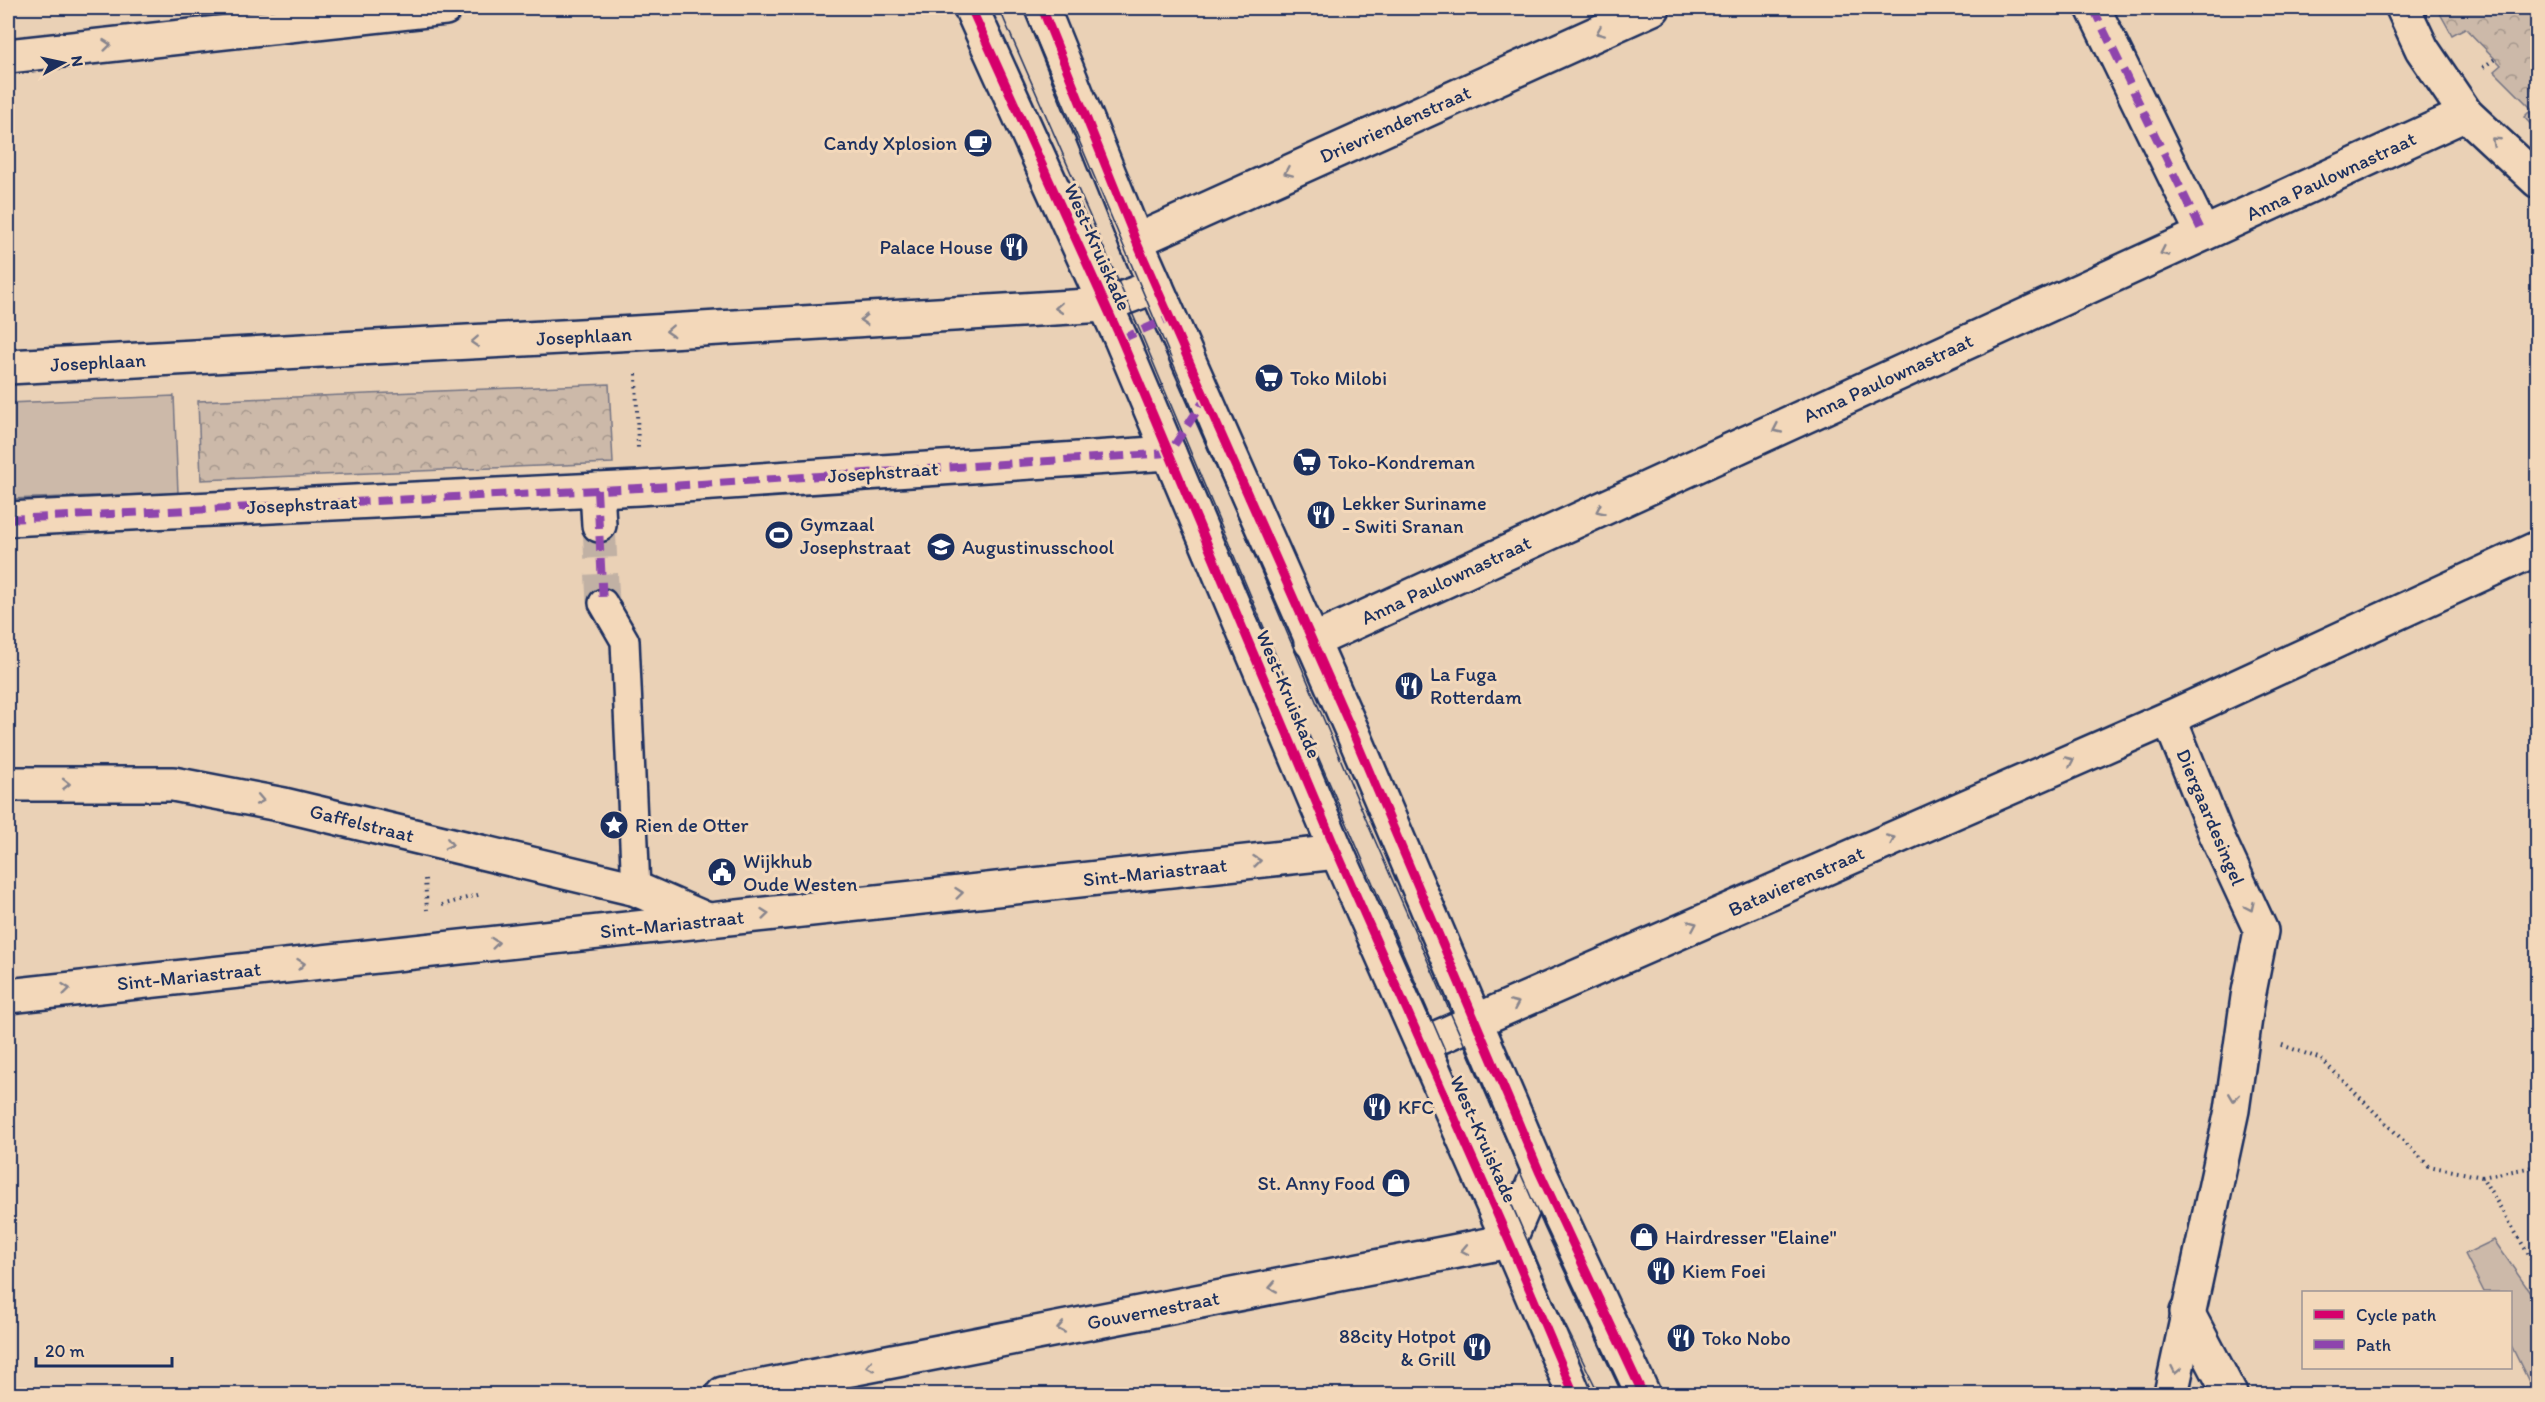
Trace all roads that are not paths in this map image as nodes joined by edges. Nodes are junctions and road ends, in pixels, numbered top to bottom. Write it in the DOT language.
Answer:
graph roads {
  1 [pos="445,8"];
  2 [pos="971,8"];
  3 [pos="1042,8"];
  4 [pos="1653,8"];
  5 [pos="2092,8"];
  6 [pos="2403,8"];
  7 [pos="8,56"];
  8 [pos="2466,114"];
  9 [pos="2538,181"];
  10 [pos="2203,234"];
  11 [pos="1136,241"];
  12 [pos="1156,286"];
  13 [pos="1105,305"];
  14 [pos="8,367"];
  15 [pos="1169,453"];
  16 [pos="597,490"];
  17 [pos="8,519"];
  18 [pos="599,525"];
  19 [pos="2538,548"];
  20 [pos="603,603"];
  21 [pos="1311,642"];
  22 [pos="2169,718"];
  23 [pos="8,784"];
  24 [pos="1337,852"];
  25 [pos="636,889"];
  26 [pos="707,920"];
  27 [pos="8,996"];
  28 [pos="1477,1020"];
  29 [pos="1423,1044"];
  30 [pos="1539,1171"];
  31 [pos="1509,1241"];
  32 [pos="2187,1312"];
  33 [pos="723,1395"];
  34 [pos="1574,1395"];
  35 [pos="1643,1395"];
  36 [pos="2170,1395"];
  37 [pos="2230,1395"];
  7 -- 1 [label="street, one-way"];
  2 -- 13 [label="street, West-Kruiskade"];
  3 -- 11 [label="street, West-Kruiskade"];
  4 -- 11 [label="street, Drievriendenstraat, one-way"];
  5 -- 10 [label="street"];
  6 -- 8 [label="street"];
  9 -- 8 [label="street, one-way"];
  8 -- 10 [label="street, Anna Paulownastraat"];
  10 -- 21 [label="street, Anna Paulownastraat, one-way"];
  11 -- 12 [label="street, West-Kruiskade"];
  12 -- 13 [label="street, Josephlaan"];
  12 -- 21 [label="street, West-Kruiskade"];
  13 -- 14 [label="street, Josephlaan, one-way"];
  13 -- 15 [label="street, West-Kruiskade"];
  15 -- 16 [label="street, Josephstraat"];
  15 -- 24 [label="street, West-Kruiskade"];
  16 -- 17 [label="street, Josephstraat"];
  16 -- 18 [label="street"];
  19 -- 22 [label="street"];
  20 -- 25 [label="lane"];
  21 -- 28 [label="street, West-Kruiskade"];
  28 -- 22 [label="street, Batavierenstraat, one-way"];
  22 -- 32 [label="street, Diergaardesingel, one-way"];
  23 -- 25 [label="street, Gaffelstraat, one-way"];
  26 -- 24 [label="street, Sint-Mariastraat, one-way"];
  24 -- 29 [label="street, West-Kruiskade"];
  25 -- 26 [label="street, Gaffelstraat"];
  27 -- 26 [label="street, Sint-Mariastraat, one-way"];
  28 -- 29 [label="street, Batavierenstraat"];
  28 -- 30 [label="street, West-Kruiskade"];
  29 -- 31 [label="street, West-Kruiskade"];
  30 -- 31 [label="street"];
  30 -- 35 [label="street, West-Kruiskade"];
  31 -- 33 [label="street, Gouvernestraat, one-way"];
  31 -- 34 [label="street, West-Kruiskade"];
  32 -- 36 [label="street, Diergaardesingel, one-way"];
  32 -- 37 [label="street"];
}
